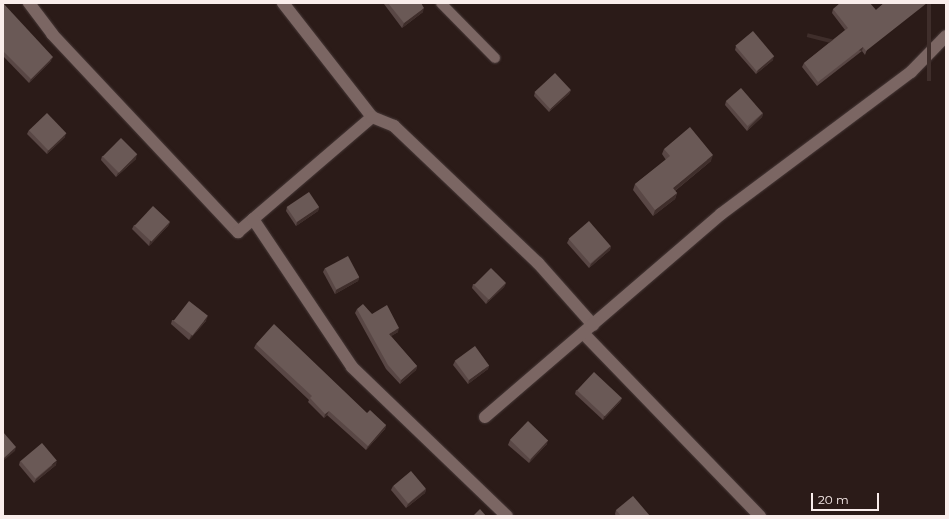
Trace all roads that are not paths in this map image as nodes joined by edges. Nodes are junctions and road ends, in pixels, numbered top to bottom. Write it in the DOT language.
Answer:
graph roads {
  1 [pos="29,3"];
  2 [pos="283,3"];
  3 [pos="441,3"];
  4 [pos="946,36"];
  5 [pos="495,58"];
  6 [pos="372,117"];
  7 [pos="253,218"];
  8 [pos="593,325"];
  9 [pos="583,333"];
  10 [pos="485,417"];
  11 [pos="507,516"];
  12 [pos="760,516"];
  1 -- 7 [label="street"];
  2 -- 6 [label="street"];
  3 -- 5 [label="lane"];
  4 -- 8 [label="street"];
  6 -- 7 [label="street"];
  6 -- 8 [label="street"];
  7 -- 11 [label="street"];
  8 -- 9 [label="street"];
  9 -- 10 [label="street"];
  9 -- 12 [label="street"];
}
